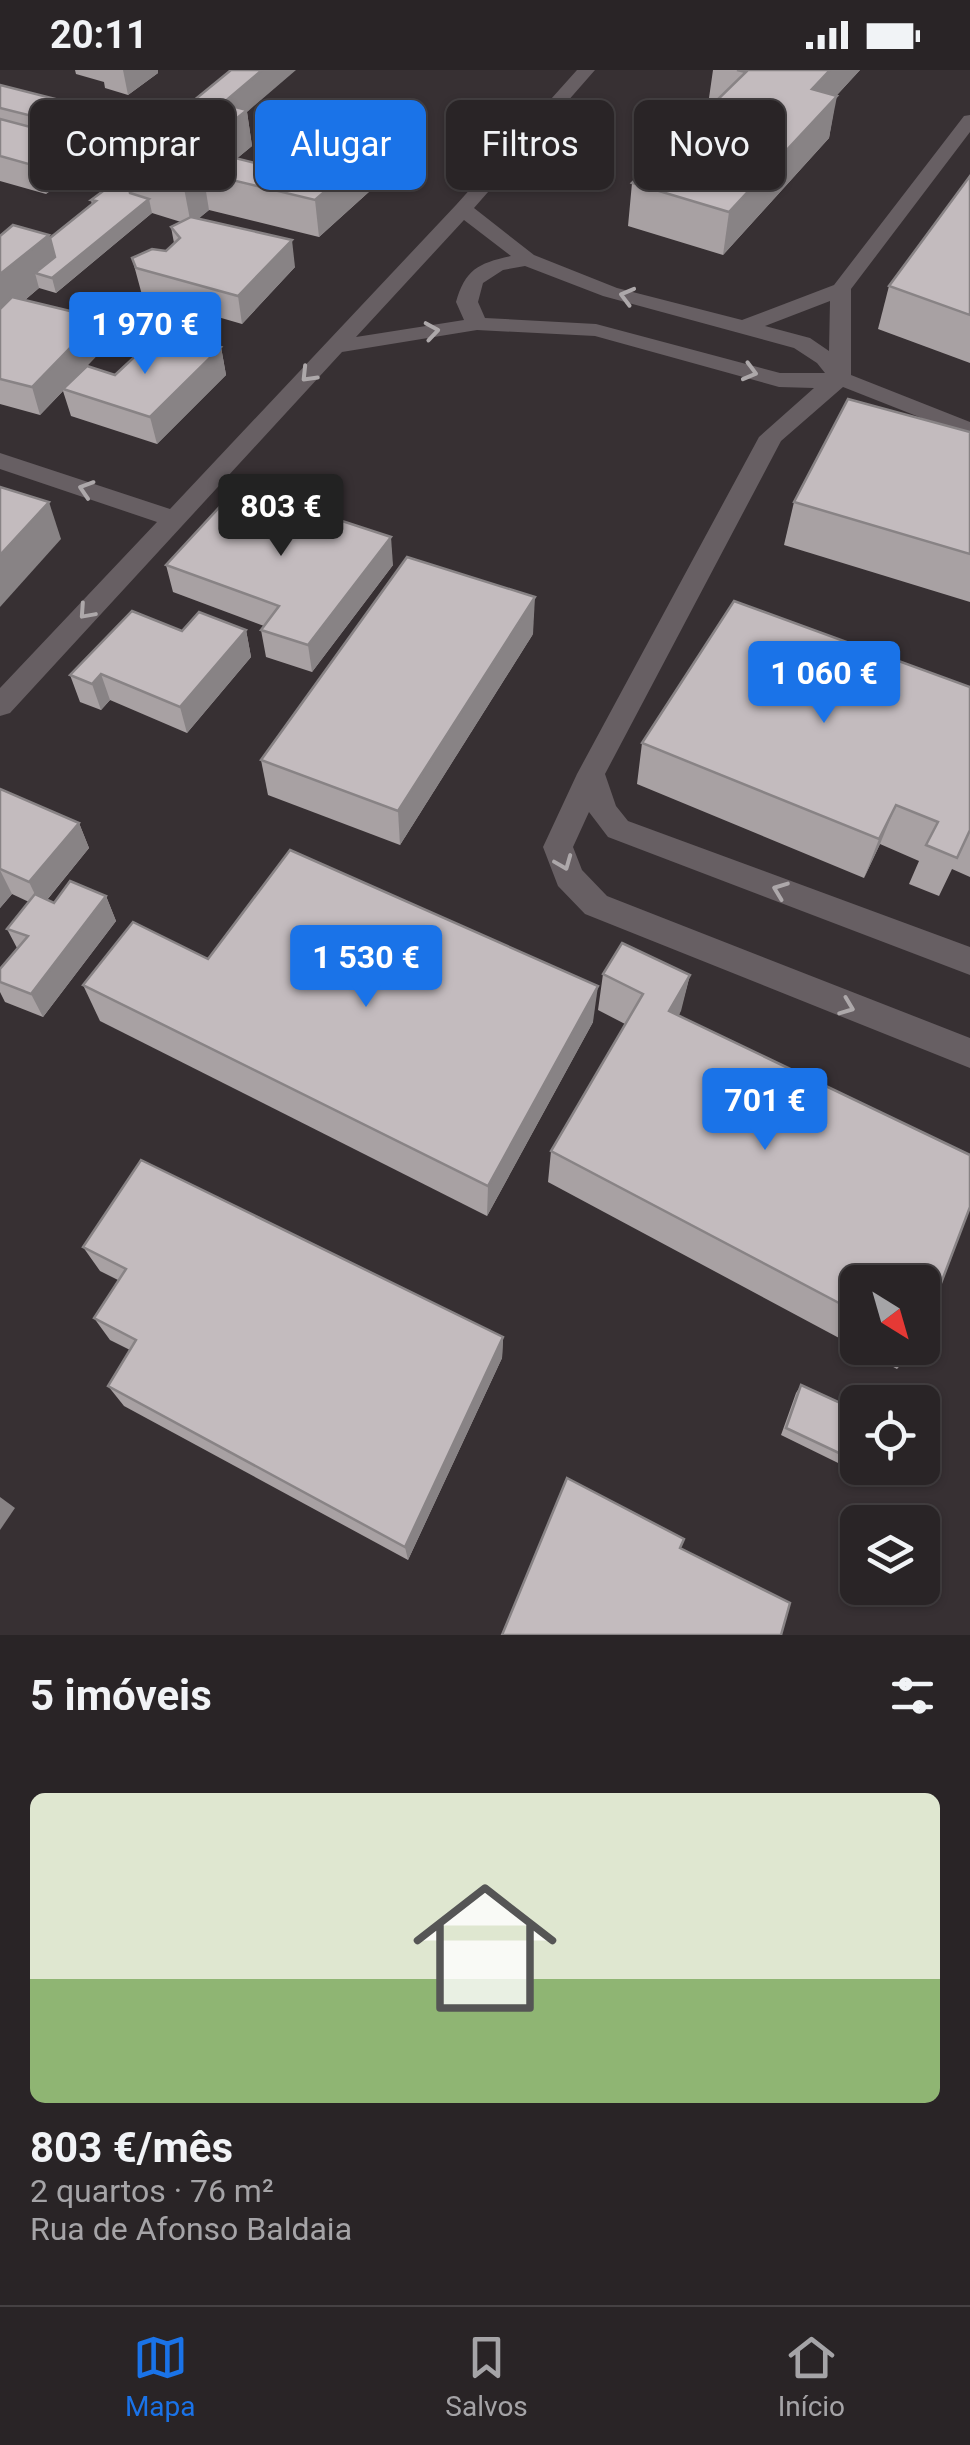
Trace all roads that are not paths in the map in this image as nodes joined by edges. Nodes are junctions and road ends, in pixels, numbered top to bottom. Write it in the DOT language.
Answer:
graph roads {
  1 [pos="586,70"];
  2 [pos="970,120"];
  3 [pos="463,209"];
  4 [pos="527,258"];
  5 [pos="841,289"];
  6 [pos="477,324"];
  7 [pos="744,326"];
  8 [pos="335,346"];
  9 [pos="840,378"];
  10 [pos="970,430"];
  11 [pos="0,461"];
  12 [pos="172,518"];
  13 [pos="0,706"];
  14 [pos="591,774"];
  15 [pos="970,961"];
  16 [pos="970,1054"];
  1 -- 3 [label="street"];
  2 -- 5 [label="street"];
  3 -- 4 [label="street"];
  3 -- 8 [label="street"];
  4 -- 6 [label="street"];
  7 -- 4 [label="street, one-way"];
  5 -- 7 [label="street"];
  5 -- 9 [label="street"];
  8 -- 6 [label="street, one-way"];
  6 -- 9 [label="street, one-way"];
  7 -- 9 [label="street"];
  8 -- 12 [label="street, one-way"];
  9 -- 10 [label="street"];
  9 -- 14 [label="street"];
  12 -- 11 [label="street, one-way"];
  12 -- 13 [label="street, one-way"];
  15 -- 14 [label="street, one-way"];
  14 -- 16 [label="street, one-way"];
}
